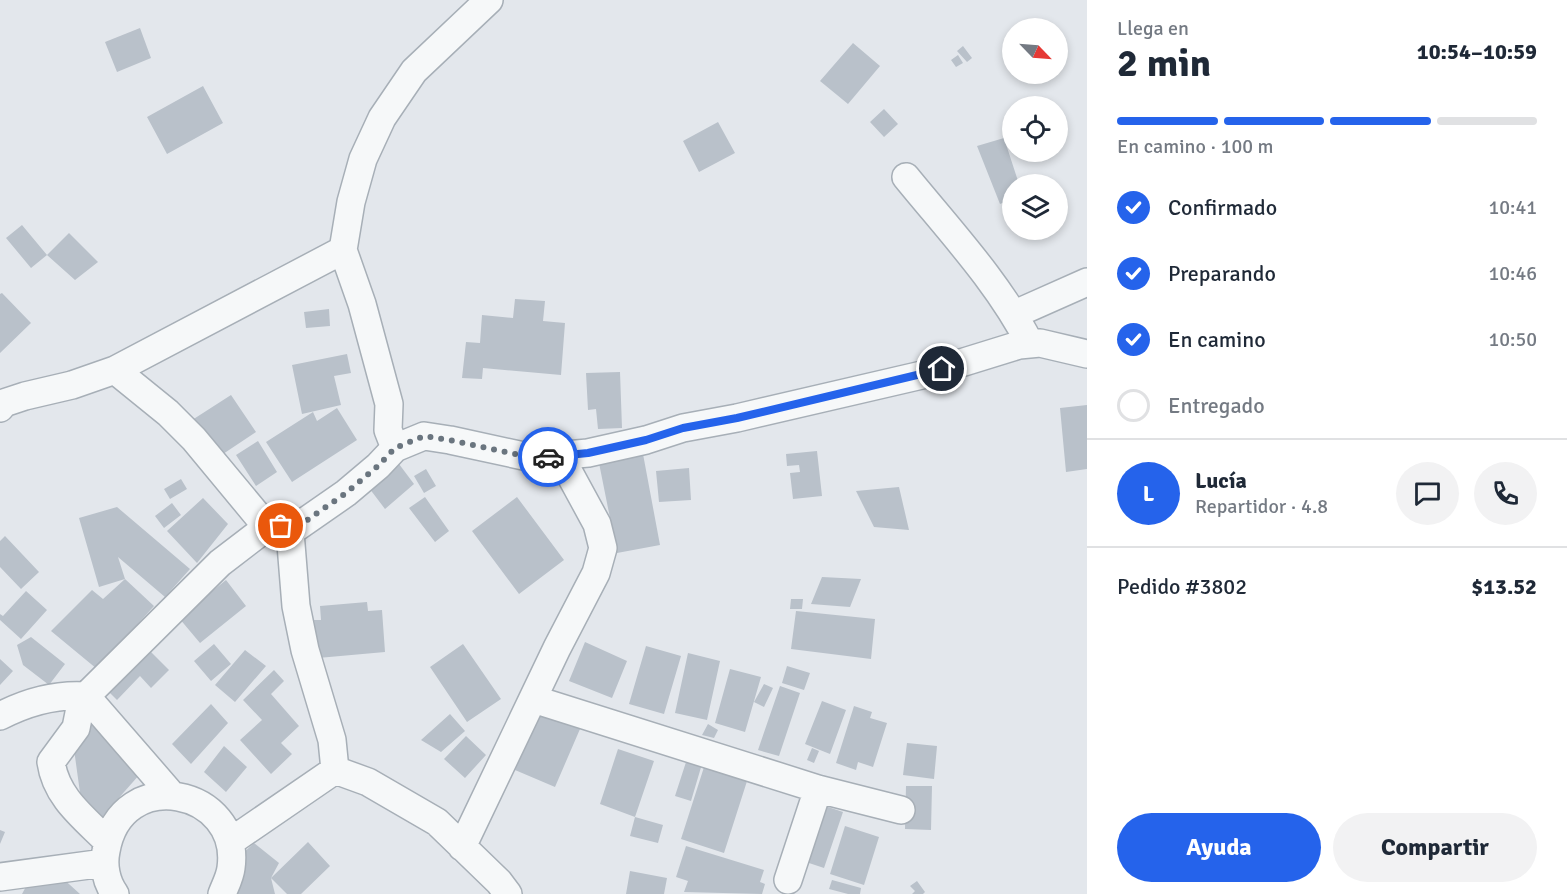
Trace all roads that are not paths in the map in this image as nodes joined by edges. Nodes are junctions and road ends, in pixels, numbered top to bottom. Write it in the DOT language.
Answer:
graph roads {
  1 [pos="489,0"];
  2 [pos="906,177"];
  3 [pos="343,250"];
  4 [pos="1087,282"];
  5 [pos="1015,314"];
  6 [pos="1030,344"];
  7 [pos="1087,354"];
  8 [pos="115,370"];
  9 [pos="1,404"];
  10 [pos="395,448"];
  11 [pos="560,456"];
  12 [pos="278,529"];
  13 [pos="86,696"];
  14 [pos="533,699"];
  15 [pos="0,716"];
  16 [pos="335,770"];
  17 [pos="819,789"];
  18 [pos="171,794"];
  19 [pos="901,810"];
  20 [pos="230,842"];
  21 [pos="462,847"];
  22 [pos="105,852"];
  23 [pos="0,877"];
  24 [pos="788,880"];
  25 [pos="115,894"];
  26 [pos="222,894"];
  27 [pos="508,894"];
  1 -- 3 [label="street"];
  2 -- 5 [label="street"];
  3 -- 8 [label="street"];
  3 -- 10 [label="street"];
  4 -- 5 [label="street"];
  5 -- 6 [label="street"];
  6 -- 7 [label="street"];
  6 -- 11 [label="street"];
  8 -- 9 [label="street"];
  8 -- 12 [label="street"];
  10 -- 11 [label="street"];
  10 -- 12 [label="street"];
  11 -- 14 [label="street"];
  12 -- 13 [label="street"];
  12 -- 16 [label="street"];
  13 -- 15 [label="street"];
  13 -- 18 [label="street"];
  13 -- 22 [label="street"];
  14 -- 17 [label="street"];
  14 -- 21 [label="street"];
  16 -- 20 [label="street"];
  16 -- 21 [label="street"];
  17 -- 19 [label="street"];
  17 -- 24 [label="street"];
  18 -- 20 [label="street"];
  18 -- 22 [label="street"];
  20 -- 26 [label="street"];
  21 -- 27 [label="street"];
  22 -- 23 [label="street"];
  22 -- 25 [label="street"];
}
